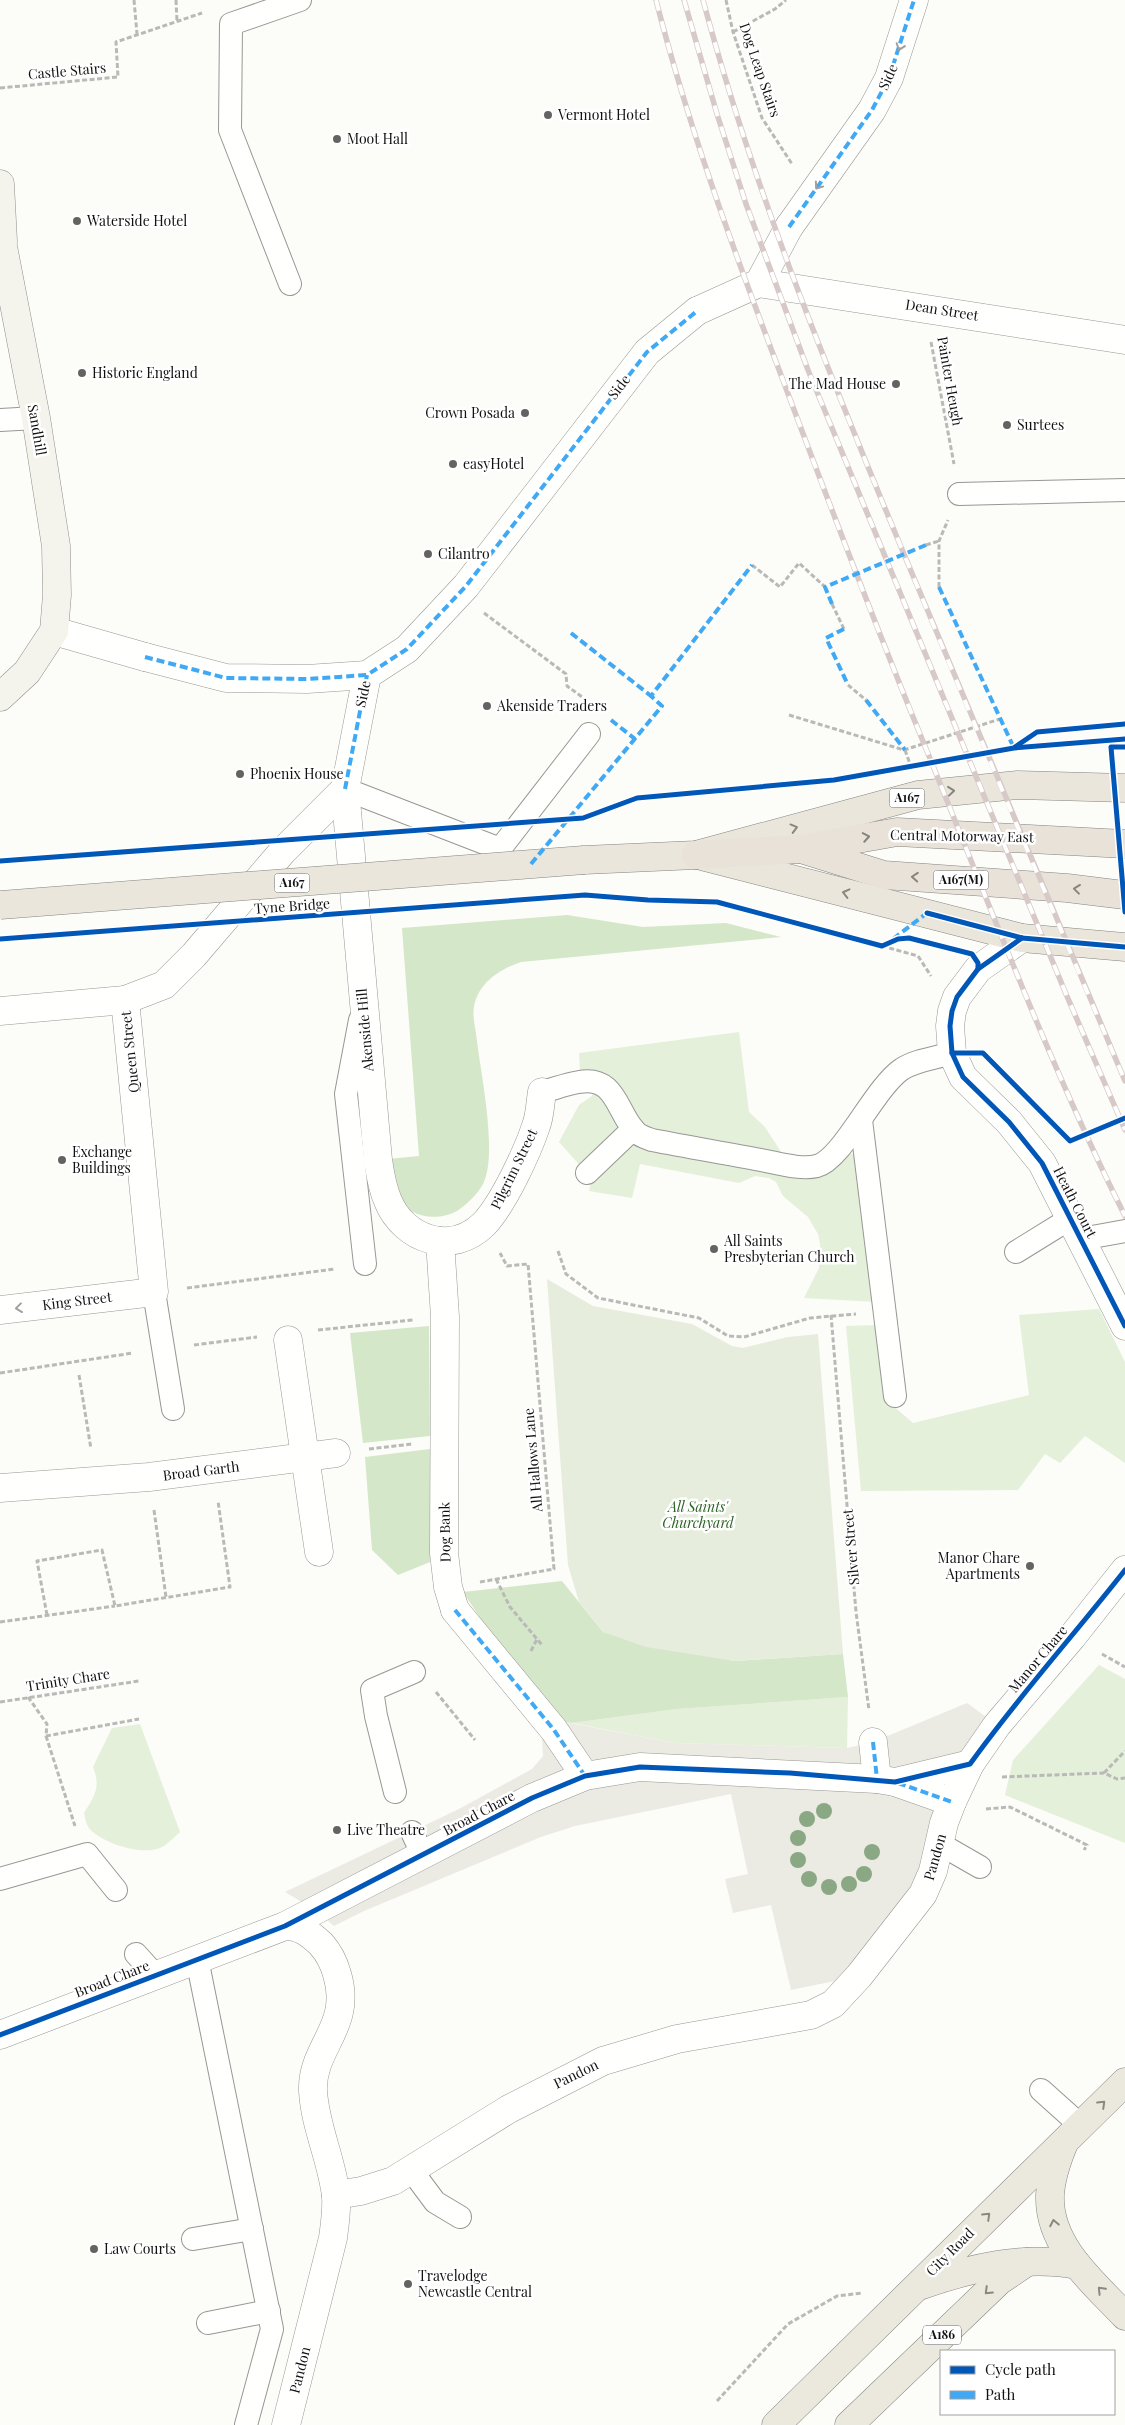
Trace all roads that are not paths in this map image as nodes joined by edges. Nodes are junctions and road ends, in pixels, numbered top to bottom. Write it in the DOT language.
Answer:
graph roads {
  1 [pos="300,0"];
  2 [pos="914,0"];
  3 [pos="0,184"];
  4 [pos="2,236"];
  5 [pos="759,282"];
  6 [pos="290,284"];
  7 [pos="1125,340"];
  8 [pos="36,418"];
  9 [pos="0,420"];
  10 [pos="1125,490"];
  11 [pos="959,494"];
  12 [pos="54,631"];
  13 [pos="367,675"];
  14 [pos="0,697"];
  15 [pos="589,734"];
  16 [pos="1125,788"];
  17 [pos="345,789"];
  18 [pos="1125,844"];
  19 [pos="800,849"];
  20 [pos="696,855"];
  21 [pos="1125,895"];
  22 [pos="0,905"];
  23 [pos="1022,938"];
  24 [pos="1125,947"];
  25 [pos="125,1000"];
  26 [pos="362,1004"];
  27 [pos="0,1011"];
  28 [pos="952,1053"];
  29 [pos="542,1092"];
  30 [pos="861,1120"];
  31 [pos="633,1129"];
  32 [pos="587,1173"];
  33 [pos="1076,1229"];
  34 [pos="1125,1231"];
  35 [pos="440,1242"];
  36 [pos="1016,1252"];
  37 [pos="366,1264"];
  38 [pos="154,1292"];
  39 [pos="0,1310"];
  40 [pos="1125,1326"];
  41 [pos="288,1340"];
  42 [pos="895,1396"];
  43 [pos="173,1409"];
  44 [pos="336,1453"];
  45 [pos="306,1458"];
  46 [pos="0,1488"];
  47 [pos="319,1552"];
  48 [pos="1125,1570"];
  49 [pos="414,1672"];
  50 [pos="873,1742"];
  51 [pos="970,1764"];
  52 [pos="585,1776"];
  53 [pos="886,1780"];
  54 [pos="395,1792"];
  55 [pos="952,1802"];
  56 [pos="412,1832"];
  57 [pos="940,1844"];
  58 [pos="423,1856"];
  59 [pos="980,1868"];
  60 [pos="0,1878"];
  61 [pos="116,1890"];
  62 [pos="285,1926"];
  63 [pos="136,1954"];
  64 [pos="197,1960"];
  65 [pos="155,1974"];
  66 [pos="0,2035"];
  67 [pos="1125,2082"];
  68 [pos="1041,2090"];
  69 [pos="1072,2133"];
  70 [pos="412,2171"];
  71 [pos="336,2195"];
  72 [pos="460,2217"];
  73 [pos="252,2229"];
  74 [pos="193,2239"];
  75 [pos="1027,2262"];
  76 [pos="1077,2265"];
  77 [pos="915,2287"];
  78 [pos="268,2311"];
  79 [pos="1125,2316"];
  80 [pos="208,2322"];
  81 [pos="246,2425"];
  82 [pos="286,2425"];
  83 [pos="776,2425"];
  84 [pos="848,2425"];
  1 -- 6 [label="lane"];
  2 -- 5 [label="street, Side, one-way"];
  3 -- 4 [label="main road, Sandhill"];
  4 -- 8 [label="main road, Sandhill"];
  5 -- 7 [label="street, Dean Street"];
  5 -- 13 [label="street, Side"];
  8 -- 9 [label="lane"];
  8 -- 12 [label="main road, Sandhill"];
  10 -- 11 [label="lane"];
  12 -- 13 [label="street"];
  12 -- 14 [label="main road, Sandhill"];
  13 -- 17 [label="street, Side"];
  15 -- 17 [label="lane"];
  20 -- 16 [label="highway, A167, one-way"];
  17 -- 25 [label="street, Queen Street"];
  17 -- 26 [label="street, Akenside Hill"];
  19 -- 18 [label="highway, Central Motorway East / A167(M), one-way"];
  19 -- 20 [label="highway, Central Motorway East / A167(M)"];
  21 -- 19 [label="highway, Central Motorway East / A167(M), one-way"];
  20 -- 22 [label="highway, Tyne Bridge / A167, bridge"];
  23 -- 20 [label="highway, A167, one-way"];
  23 -- 24 [label="highway, A167"];
  23 -- 28 [label="street"];
  25 -- 27 [label="street"];
  25 -- 38 [label="street, Queen Street"];
  26 -- 35 [label="street, Akenside Hill"];
  26 -- 37 [label="lane"];
  28 -- 30 [label="lane"];
  28 -- 33 [label="street, Heath Court"];
  29 -- 31 [label="lane"];
  29 -- 35 [label="street, Pilgrim Street"];
  30 -- 31 [label="lane"];
  30 -- 42 [label="lane"];
  31 -- 32 [label="lane"];
  33 -- 34 [label="lane"];
  33 -- 36 [label="lane"];
  33 -- 40 [label="street, Heath Court"];
  35 -- 52 [label="street, Dog Bank"];
  38 -- 39 [label="street, King Street, one-way"];
  38 -- 43 [label="lane"];
  41 -- 45 [label="street"];
  44 -- 45 [label="street, Broad Garth"];
  45 -- 46 [label="street, Broad Garth"];
  45 -- 47 [label="street"];
  48 -- 51 [label="street, Manor Chare"];
  49 -- 54 [label="lane"];
  50 -- 53 [label="street"];
  51 -- 53 [label="street, Broad Chare"];
  51 -- 55 [label="street, Manor Chare"];
  52 -- 53 [label="street, Broad Chare"];
  52 -- 58 [label="street, Broad Chare"];
  53 -- 55 [label="street, Broad Chare"];
  55 -- 57 [label="street, Pandon"];
  56 -- 58 [label="lane"];
  57 -- 59 [label="lane"];
  57 -- 70 [label="street, Pandon"];
  58 -- 62 [label="street, Broad Chare"];
  60 -- 61 [label="lane"];
  62 -- 64 [label="street, Broad Chare"];
  62 -- 71 [label="street"];
  63 -- 65 [label="lane"];
  64 -- 65 [label="street, Broad Chare"];
  64 -- 73 [label="lane"];
  65 -- 66 [label="street, Broad Chare"];
  69 -- 67 [label="main road, City Road, one-way"];
  68 -- 69 [label="lane"];
  76 -- 69 [label="main road, one-way"];
  77 -- 69 [label="main road, City Road, one-way"];
  70 -- 71 [label="street, Pandon"];
  70 -- 72 [label="lane"];
  71 -- 82 [label="street, Pandon"];
  73 -- 74 [label="lane"];
  73 -- 78 [label="lane"];
  75 -- 76 [label="main road"];
  75 -- 77 [label="main road"];
  75 -- 84 [label="main road, A186, one-way"];
  79 -- 76 [label="main road, one-way"];
  77 -- 83 [label="main road, City Road"];
  78 -- 80 [label="lane"];
  78 -- 81 [label="lane"];
}
